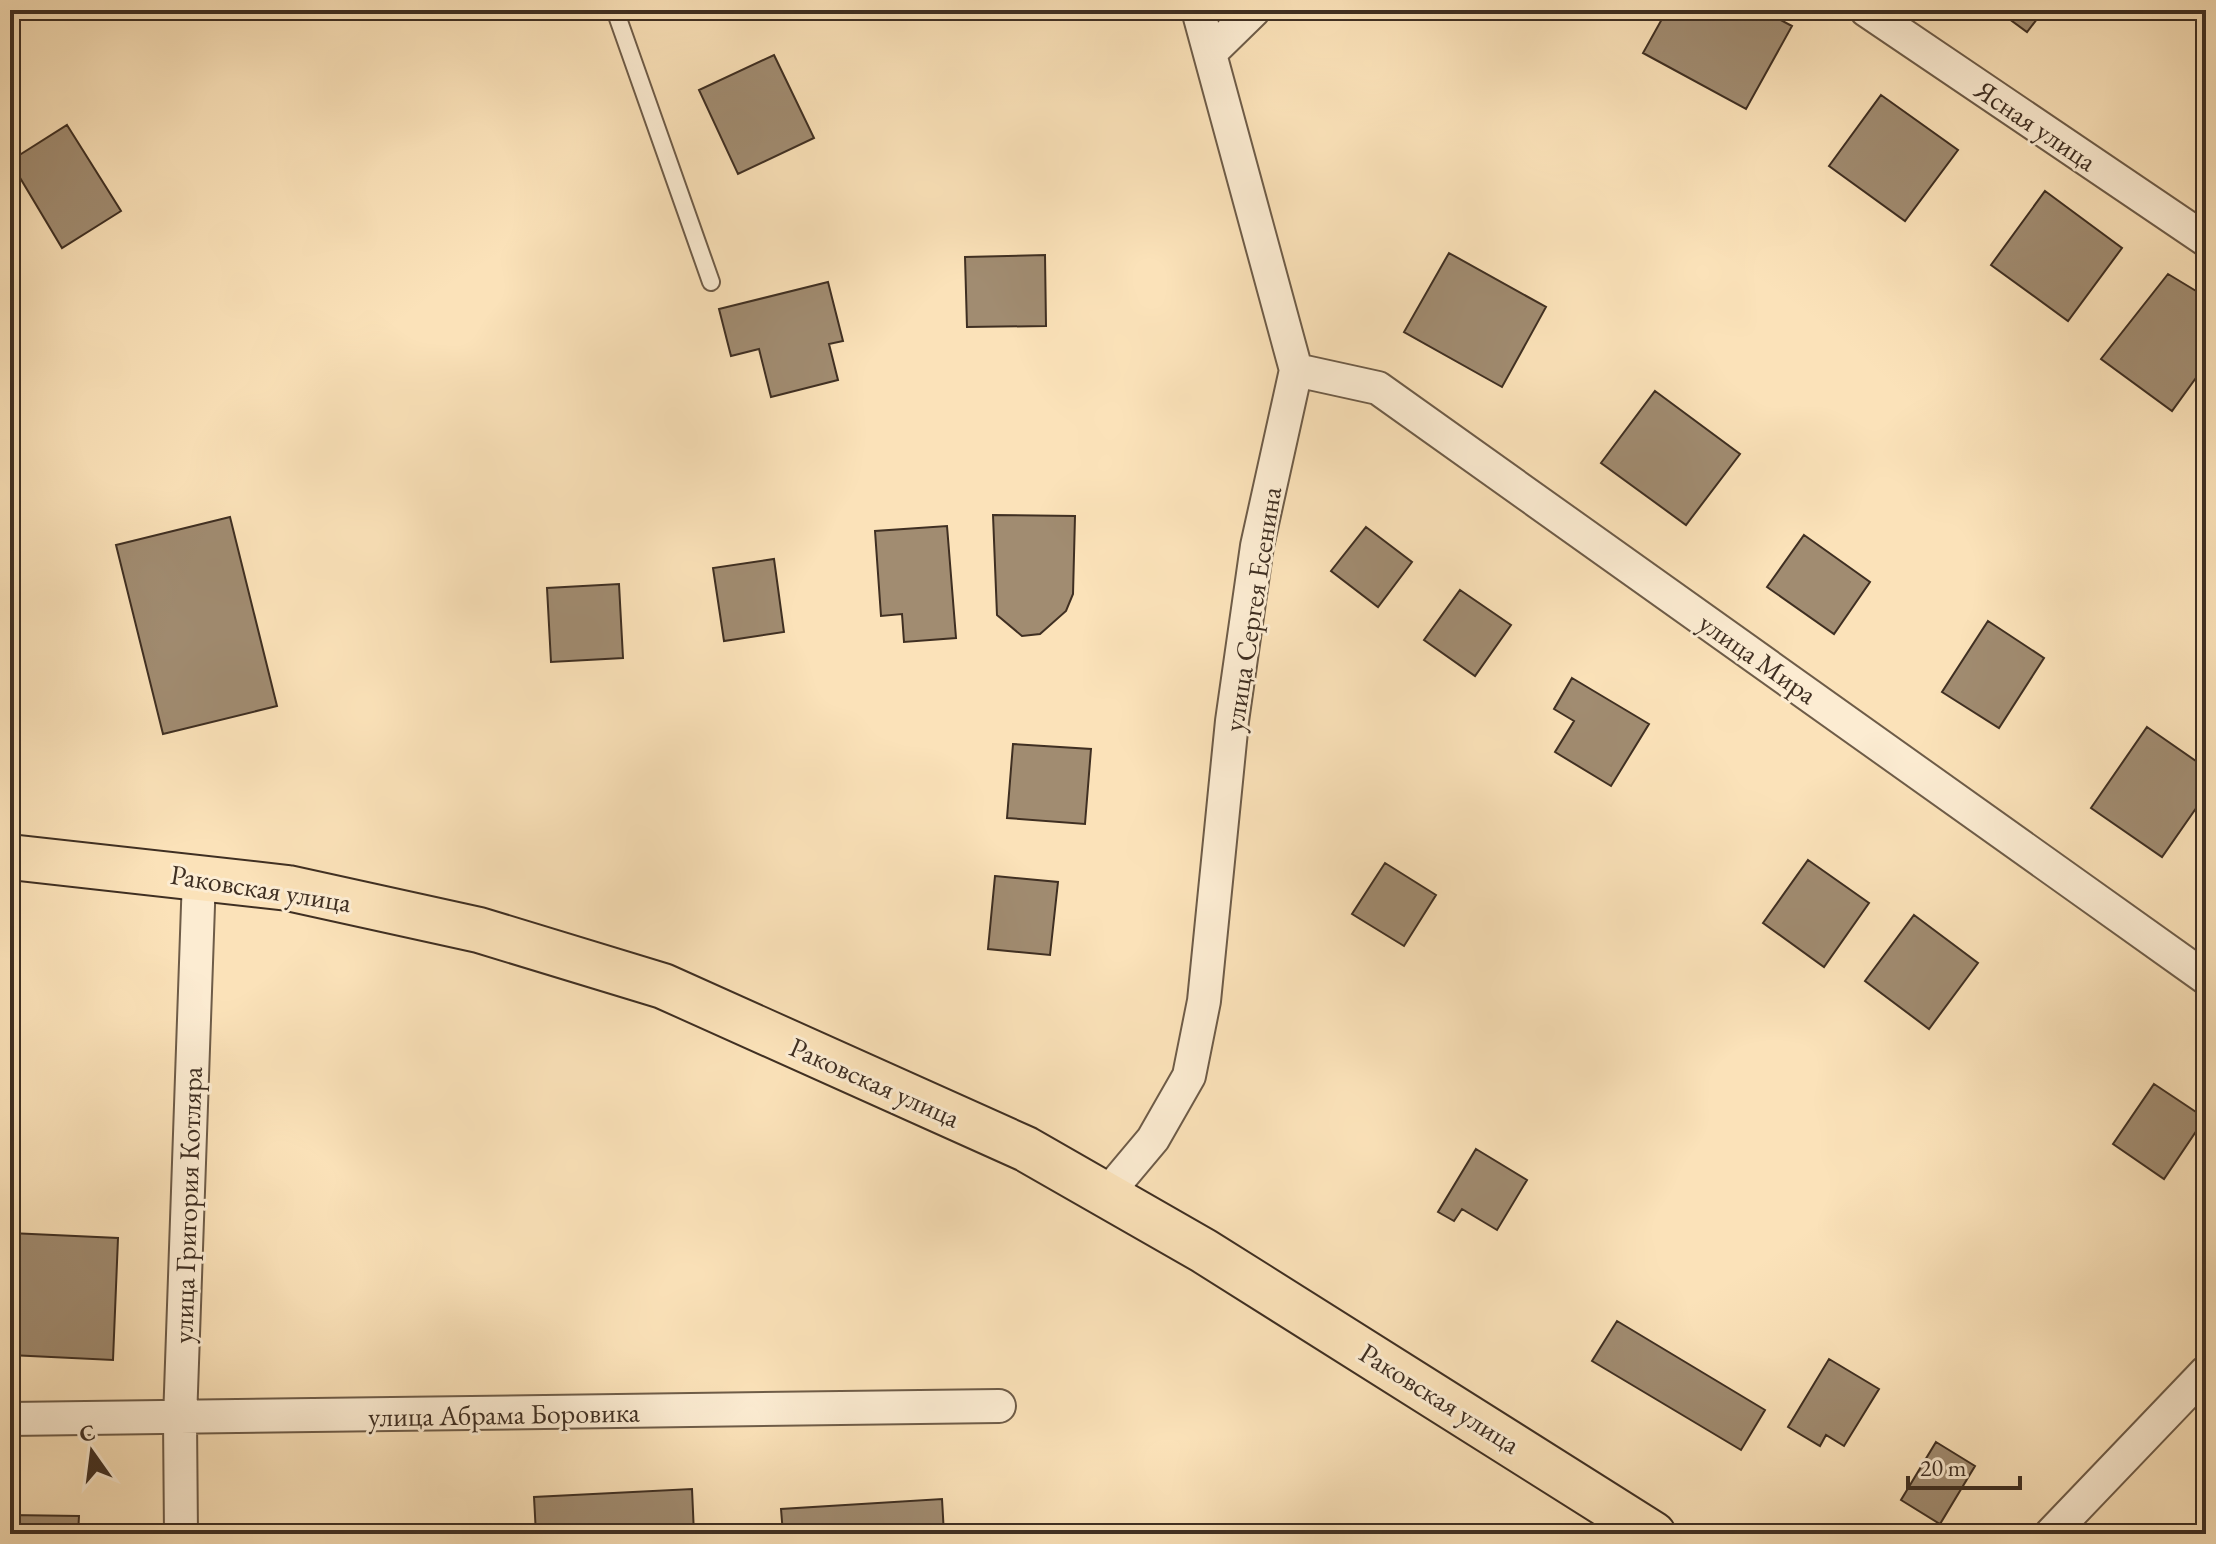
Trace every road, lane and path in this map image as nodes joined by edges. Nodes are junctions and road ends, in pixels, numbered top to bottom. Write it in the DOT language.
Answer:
graph roads {
  1 [pos="615,10"];
  2 [pos="1198,10"];
  3 [pos="1254,10"];
  4 [pos="1866,10"];
  5 [pos="1211,52"];
  6 [pos="2206,240"];
  7 [pos="711,282"];
  8 [pos="1296,370"];
  9 [pos="10,857"];
  10 [pos="199,877"];
  11 [pos="2205,975"];
  12 [pos="1106,1195"];
  13 [pos="2206,1372"];
  14 [pos="999,1406"];
  15 [pos="10,1419"];
  16 [pos="180,1420"];
  17 [pos="181,1534"];
  18 [pos="1653,1534"];
  19 [pos="2051,1534"];
  1 -- 7 [label="lane"];
  2 -- 5 [label="street, улица Сергея Есенина"];
  3 -- 5 [label="street"];
  4 -- 6 [label="street, Ясная улица"];
  5 -- 8 [label="street, улица Сергея Есенина"];
  8 -- 11 [label="street, улица Мира"];
  8 -- 12 [label="street, улица Сергея Есенина"];
  9 -- 10 [label="main road, Раковская улица"];
  10 -- 12 [label="main road, Раковская улица"];
  10 -- 16 [label="street, улица Григория Котляра"];
  12 -- 18 [label="main road, Раковская улица"];
  13 -- 19 [label="street"];
  14 -- 16 [label="street, улица Абрама Боровика"];
  15 -- 16 [label="street, улица Абрама Боровика"];
  16 -- 17 [label="street, улица Григория Котляра"];
}
